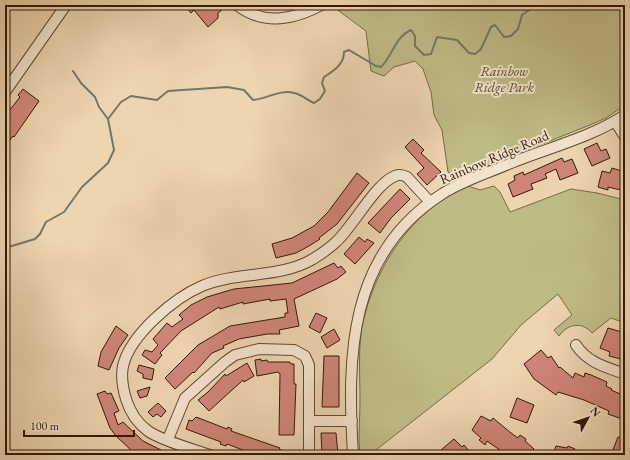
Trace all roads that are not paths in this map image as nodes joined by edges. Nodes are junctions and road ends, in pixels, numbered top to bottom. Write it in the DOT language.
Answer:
graph roads {
  1 [pos="66,5"];
  2 [pos="237,5"];
  3 [pos="321,5"];
  4 [pos="5,92"];
  5 [pos="625,115"];
  6 [pos="615,121"];
  7 [pos="625,137"];
  8 [pos="430,202"];
  9 [pos="576,345"];
  10 [pos="625,374"];
  11 [pos="309,420"];
  12 [pos="352,421"];
  13 [pos="168,439"];
  14 [pos="210,455"];
  15 [pos="309,455"];
  16 [pos="353,455"];
  1 -- 4 [label="street"];
  2 -- 3 [label="street"];
  5 -- 6 [label="street, Rainbow Ridge Road"];
  6 -- 7 [label="street"];
  6 -- 8 [label="street, Rainbow Ridge Road"];
  8 -- 12 [label="street, Rainbow Ridge Road"];
  8 -- 13 [label="street"];
  9 -- 10 [label="street"];
  11 -- 12 [label="street"];
  11 -- 13 [label="street"];
  11 -- 15 [label="street"];
  12 -- 16 [label="street, Rainbow Ridge Road"];
  13 -- 14 [label="street"];
}
